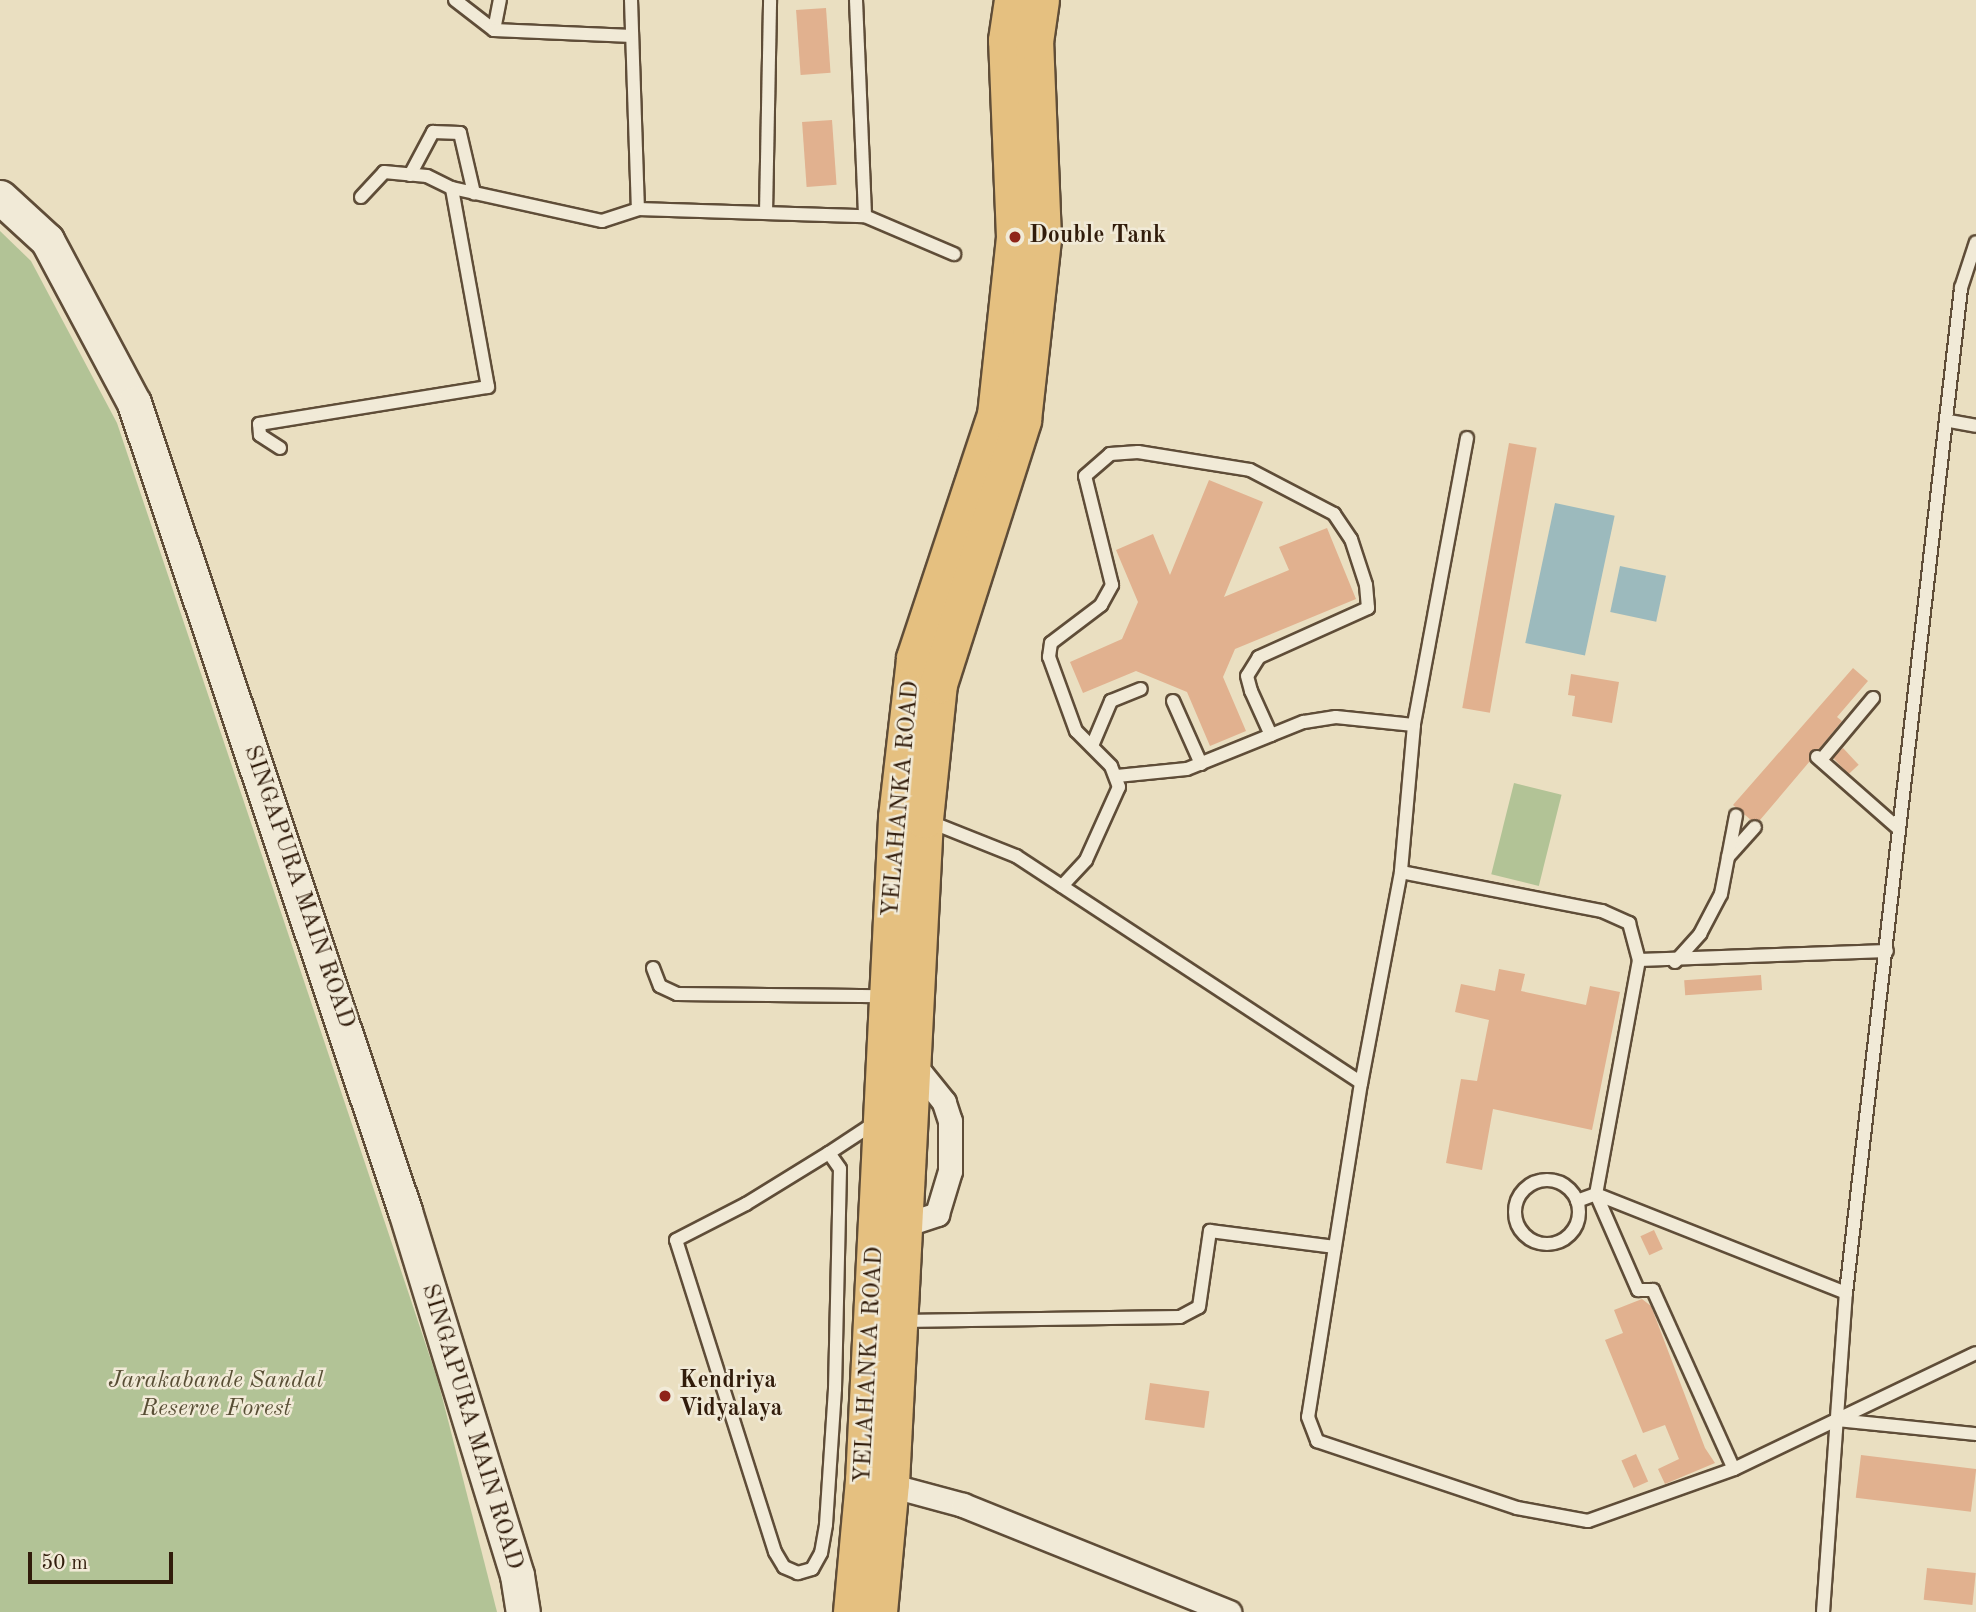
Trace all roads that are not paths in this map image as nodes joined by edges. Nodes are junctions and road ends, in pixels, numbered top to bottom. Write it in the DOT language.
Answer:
graph roads {
  1 [pos="455,0"];
  2 [pos="500,0"];
  3 [pos="631,0"];
  4 [pos="770,0"];
  5 [pos="856,0"];
  6 [pos="1013,0"];
  7 [pos="1040,0"];
  8 [pos="494,30"];
  9 [pos="632,36"];
  10 [pos="410,175"];
  11 [pos="452,188"];
  12 [pos="474,193"];
  13 [pos="0,197"];
  14 [pos="360,197"];
  15 [pos="638,209"];
  16 [pos="766,213"];
  17 [pos="865,216"];
  18 [pos="1974,249"];
  19 [pos="954,254"];
  20 [pos="1949,421"];
  21 [pos="1976,426"];
  22 [pos="1467,438"];
  23 [pos="280,448"];
  24 [pos="1141,690"];
  25 [pos="1873,698"];
  26 [pos="1173,701"];
  27 [pos="1414,725"];
  28 [pos="1271,735"];
  29 [pos="1091,747"];
  30 [pos="1201,764"];
  31 [pos="1117,776"];
  32 [pos="1736,815"];
  33 [pos="910,818"];
  34 [pos="1755,827"];
  35 [pos="1899,829"];
  36 [pos="1728,858"];
  37 [pos="1401,873"];
  38 [pos="1062,886"];
  39 [pos="1887,951"];
  40 [pos="1639,960"];
  41 [pos="1675,962"];
  42 [pos="653,968"];
  43 [pos="888,996"];
  44 [pos="1361,1083"];
  45 [pos="882,1118"];
  46 [pos="830,1153"];
  47 [pos="1596,1194"];
  48 [pos="1577,1201"];
  49 [pos="1335,1247"];
  50 [pos="1846,1293"];
  51 [pos="899,1321"];
  52 [pos="1976,1353"];
  53 [pos="1837,1420"];
  54 [pos="1976,1434"];
  55 [pos="1734,1469"];
  56 [pos="877,1482"];
  57 [pos="523,1612"];
  58 [pos="852,1612"];
  59 [pos="878,1612"];
  60 [pos="1229,1612"];
  61 [pos="1823,1612"];
  1 -- 8 [label="lane"];
  2 -- 8 [label="lane"];
  3 -- 9 [label="lane"];
  4 -- 16 [label="lane"];
  5 -- 17 [label="lane"];
  6 -- 33 [label="main road, YELAHANKA ROAD"];
  7 -- 33 [label="main road, YELAHANKA ROAD"];
  8 -- 9 [label="lane"];
  9 -- 15 [label="lane"];
  10 -- 11 [label="lane"];
  10 -- 12 [label="lane"];
  10 -- 14 [label="lane"];
  11 -- 12 [label="lane"];
  11 -- 23 [label="lane"];
  12 -- 15 [label="lane"];
  13 -- 57 [label="street, SINGAPURA MAIN ROAD"];
  15 -- 16 [label="lane"];
  16 -- 17 [label="lane"];
  17 -- 19 [label="lane"];
  18 -- 20 [label="lane"];
  20 -- 21 [label="lane"];
  20 -- 35 [label="lane"];
  22 -- 27 [label="lane"];
  24 -- 29 [label="lane"];
  25 -- 35 [label="lane"];
  26 -- 30 [label="lane"];
  27 -- 28 [label="lane"];
  27 -- 37 [label="lane"];
  28 -- 29 [label="lane"];
  28 -- 30 [label="lane"];
  29 -- 31 [label="lane"];
  30 -- 31 [label="lane"];
  31 -- 38 [label="lane"];
  32 -- 36 [label="lane"];
  33 -- 38 [label="lane"];
  33 -- 43 [label="main road, YELAHANKA ROAD"];
  33 -- 51 [label="main road, YELAHANKA ROAD"];
  34 -- 36 [label="lane"];
  35 -- 39 [label="lane"];
  36 -- 41 [label="lane"];
  37 -- 40 [label="lane"];
  37 -- 44 [label="lane"];
  38 -- 44 [label="lane"];
  39 -- 41 [label="lane"];
  39 -- 50 [label="lane"];
  40 -- 41 [label="lane"];
  40 -- 47 [label="lane"];
  42 -- 43 [label="lane"];
  43 -- 45 [label="main road, YELAHANKA ROAD"];
  44 -- 49 [label="lane"];
  45 -- 46 [label="lane"];
  45 -- 56 [label="main road, YELAHANKA ROAD"];
  46 -- 46 [label="lane"];
  47 -- 48 [label="lane"];
  47 -- 50 [label="lane"];
  47 -- 55 [label="lane"];
  48 -- 48 [label="lane"];
  49 -- 51 [label="lane"];
  49 -- 55 [label="lane"];
  50 -- 53 [label="lane"];
  51 -- 56 [label="main road, YELAHANKA ROAD"];
  52 -- 53 [label="lane"];
  53 -- 54 [label="lane"];
  53 -- 55 [label="lane"];
  53 -- 61 [label="lane"];
  56 -- 58 [label="main road, YELAHANKA ROAD"];
  56 -- 59 [label="main road, YELAHANKA ROAD"];
  56 -- 60 [label="street"];
}
